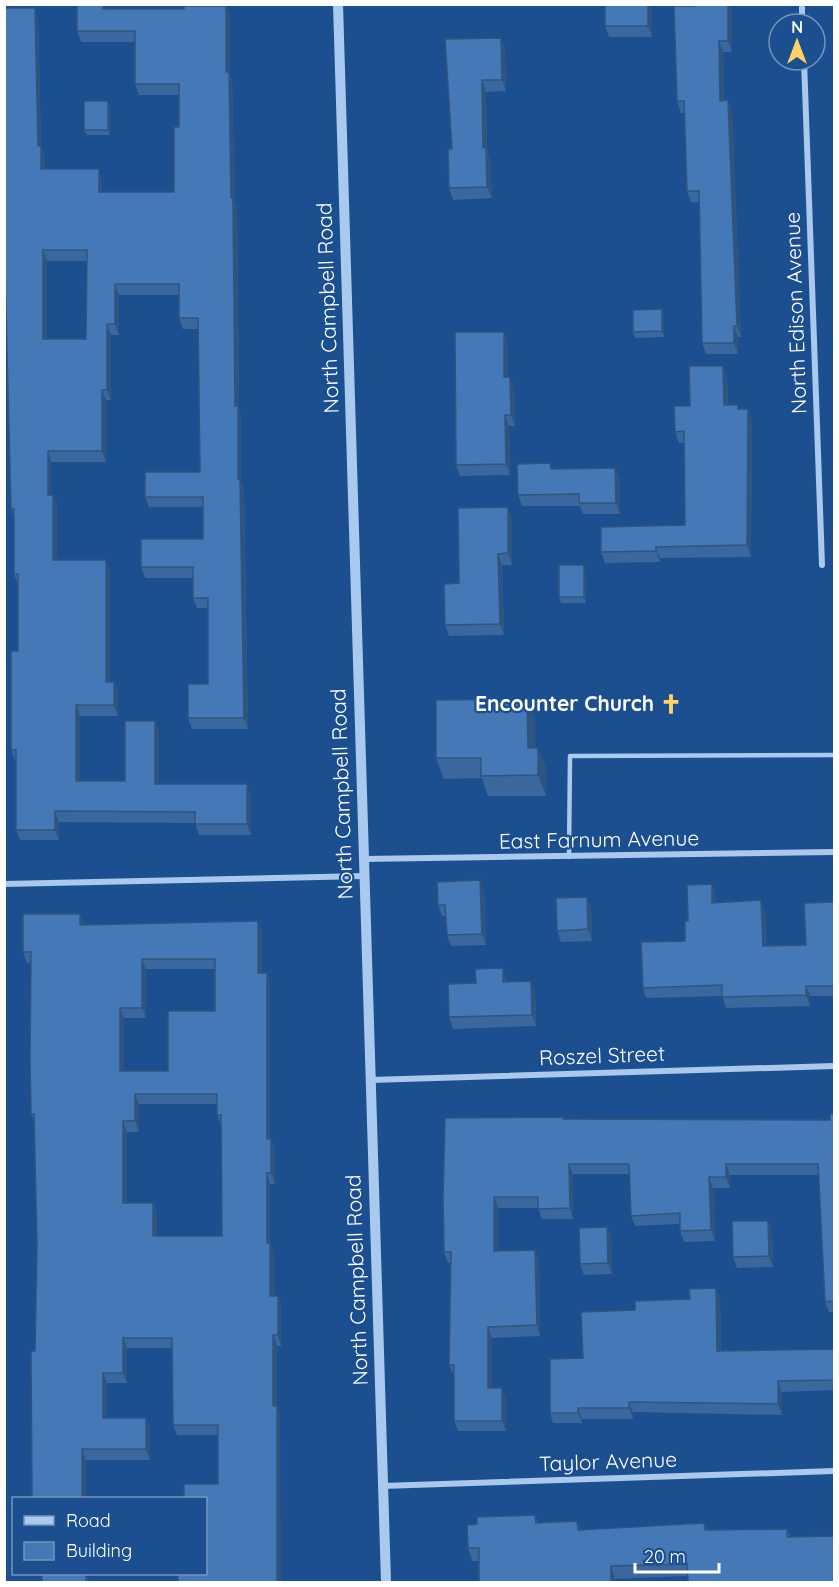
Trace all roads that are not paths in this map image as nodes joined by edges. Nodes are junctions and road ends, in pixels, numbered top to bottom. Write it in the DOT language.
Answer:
graph roads {
  1 [pos="338,4"];
  2 [pos="804,72"];
  3 [pos="822,566"];
  4 [pos="834,755"];
  5 [pos="834,852"];
  6 [pos="569,857"];
  7 [pos="363,859"];
  8 [pos="364,876"];
  9 [pos="4,884"];
  10 [pos="834,1066"];
  11 [pos="370,1080"];
  12 [pos="834,1471"];
  13 [pos="382,1486"];
  14 [pos="386,1582"];
  1 -- 7 [label="street, North Campbell Road"];
  2 -- 3 [label="street, North Edison Avenue"];
  4 -- 6 [label="lane"];
  5 -- 6 [label="street, East Farnum Avenue"];
  6 -- 7 [label="street, East Farnum Avenue"];
  7 -- 8 [label="street, North Campbell Road"];
  8 -- 9 [label="street"];
  8 -- 11 [label="street, North Campbell Road"];
  10 -- 11 [label="street, Roszel Street"];
  11 -- 13 [label="street, North Campbell Road"];
  12 -- 13 [label="street, Taylor Avenue"];
  13 -- 14 [label="street, North Campbell Road"];
}
